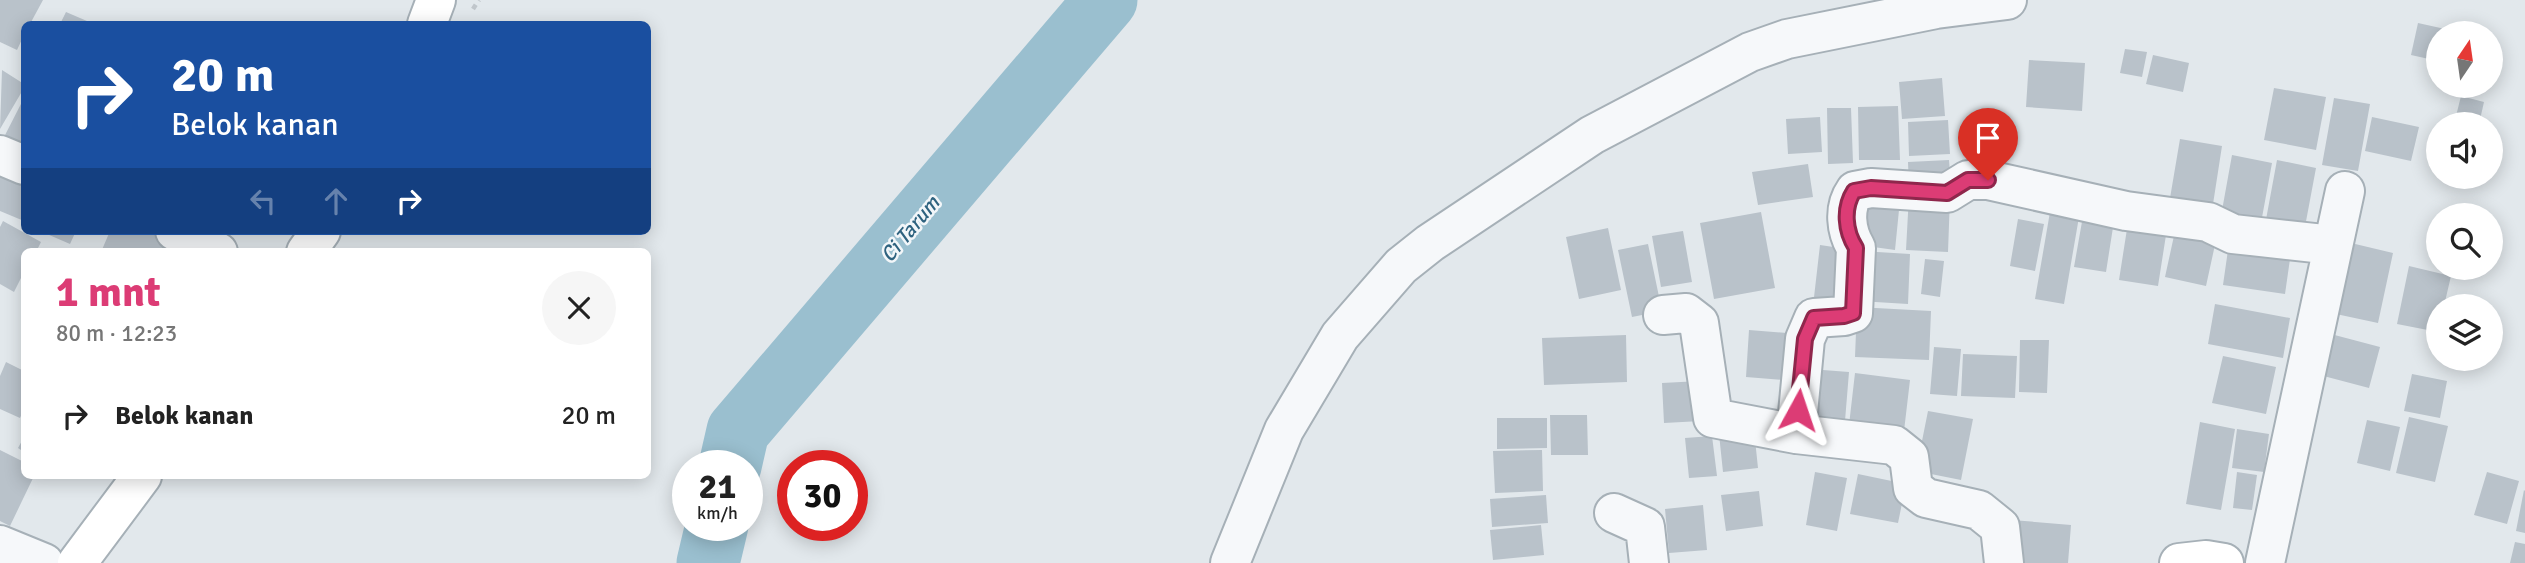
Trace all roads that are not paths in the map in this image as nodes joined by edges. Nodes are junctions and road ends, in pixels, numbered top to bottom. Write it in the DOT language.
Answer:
graph roads {
  1 [pos="436,0"];
  2 [pos="2007,0"];
  3 [pos="428,21"];
  4 [pos="0,155"];
  5 [pos="21,164"];
  6 [pos="2345,191"];
  7 [pos="183,235"];
  8 [pos="2333,245"];
  9 [pos="210,248"];
  10 [pos="1663,315"];
  11 [pos="1796,434"];
  12 [pos="140,479"];
  13 [pos="1614,513"];
  14 [pos="0,545"];
  15 [pos="44,563"];
  16 [pos="77,563"];
  17 [pos="1230,563"];
  18 [pos="1648,563"];
  19 [pos="2004,563"];
  20 [pos="2179,563"];
  21 [pos="2224,563"];
  22 [pos="2264,563"];
  1 -- 3 [label="main road"];
  2 -- 17 [label="street"];
  4 -- 5 [label="street"];
  6 -- 8 [label="street"];
  7 -- 9 [label="street"];
  8 -- 11 [label="street"];
  8 -- 22 [label="street"];
  10 -- 11 [label="street"];
  11 -- 19 [label="street"];
  12 -- 16 [label="main road"];
  13 -- 18 [label="street"];
  14 -- 15 [label="street"];
  20 -- 21 [label="main road"];
}
